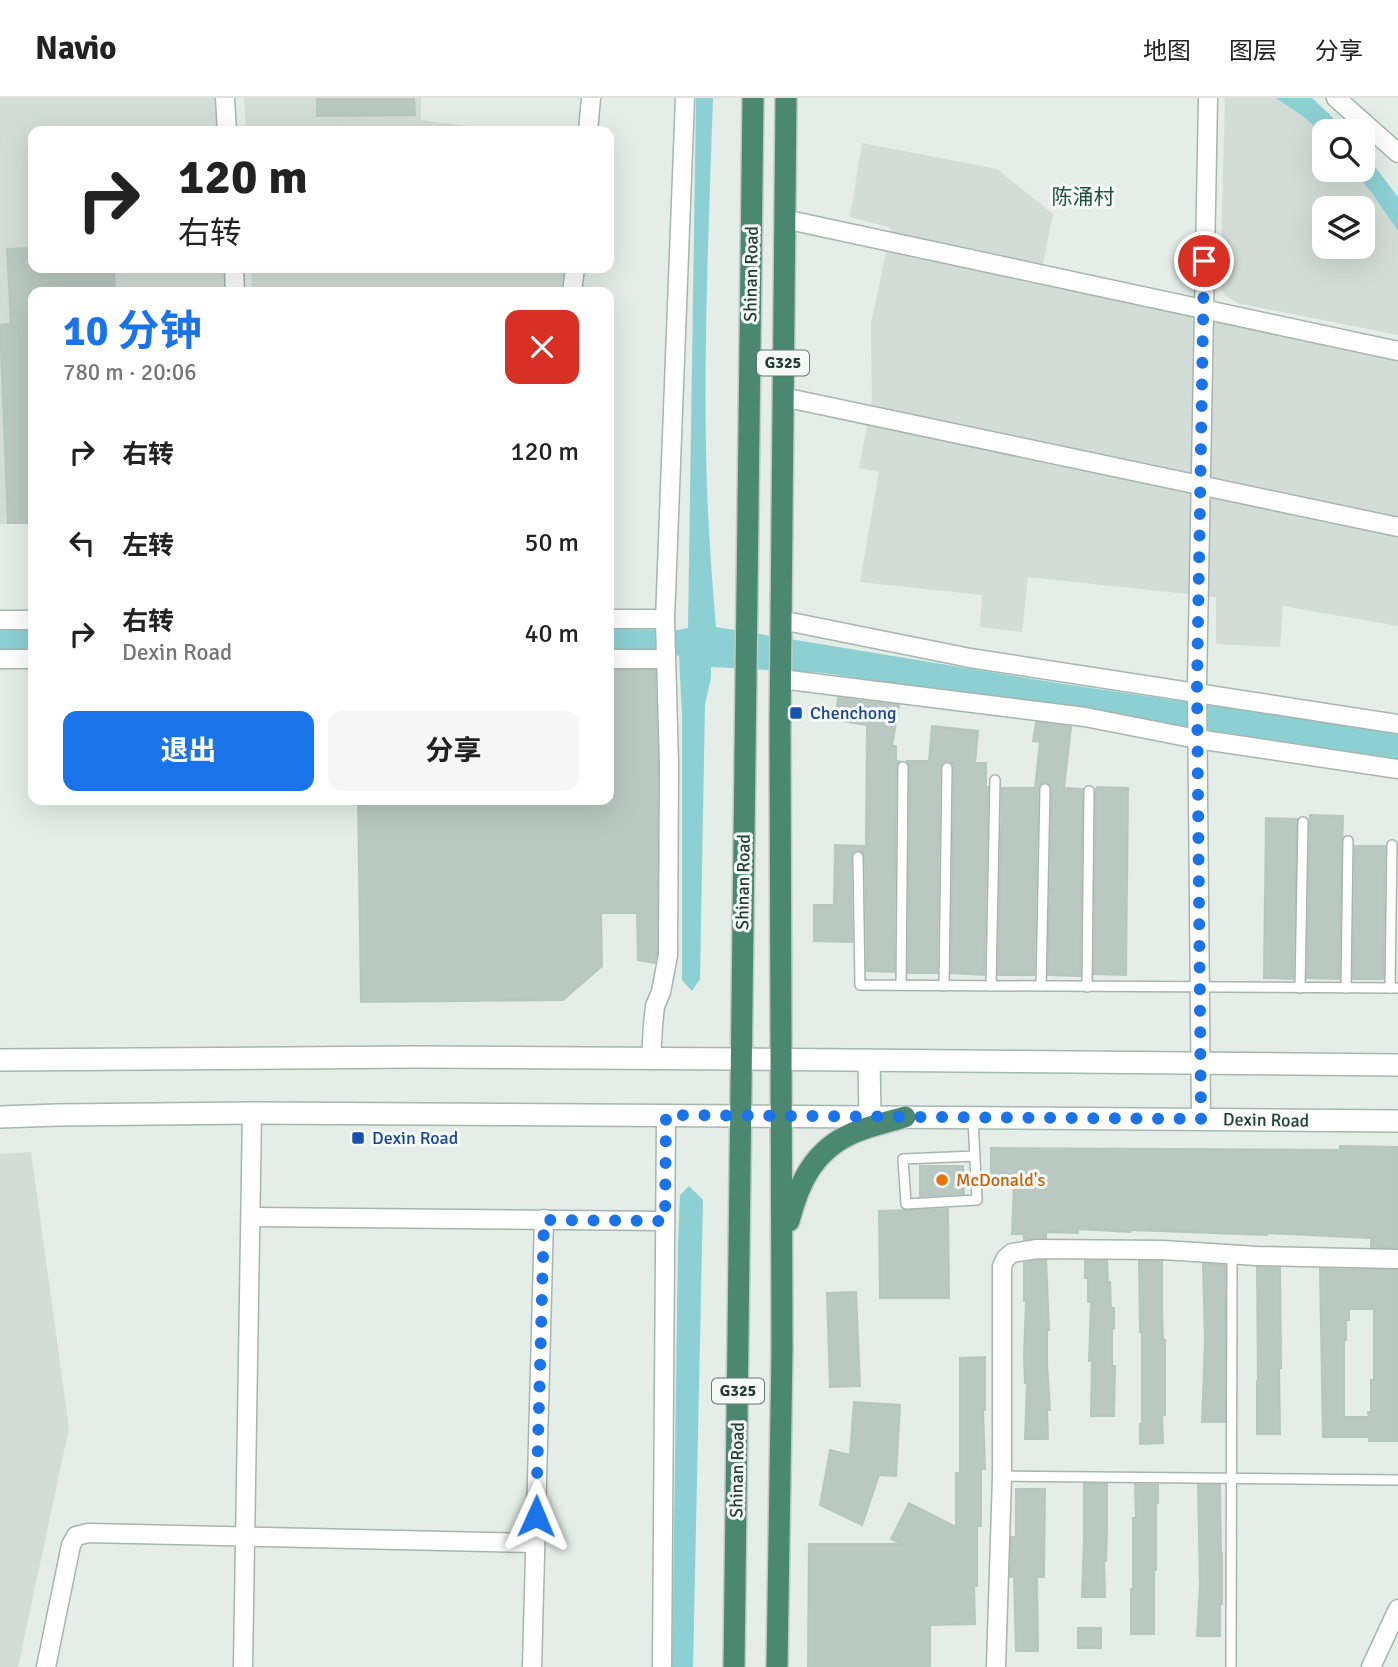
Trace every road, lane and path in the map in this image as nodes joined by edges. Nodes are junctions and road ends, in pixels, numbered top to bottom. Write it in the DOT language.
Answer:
graph roads {
  1 [pos="225,98"];
  2 [pos="591,98"];
  3 [pos="685,98"];
  4 [pos="753,98"];
  5 [pos="786,98"];
  6 [pos="1208,98"];
  7 [pos="1336,98"];
  8 [pos="227,126"];
  9 [pos="588,126"];
  10 [pos="1398,153"];
  11 [pos="784,219"];
  12 [pos="1203,309"];
  13 [pos="1398,351"];
  14 [pos="783,397"];
  15 [pos="1200,485"];
  16 [pos="1398,527"];
  17 [pos="614,619"];
  18 [pos="0,620"];
  19 [pos="28,620"];
  20 [pos="666,623"];
  21 [pos="781,624"];
  22 [pos="666,656"];
  23 [pos="0,659"];
  24 [pos="28,659"];
  25 [pos="614,659"];
  26 [pos="781,677"];
  27 [pos="1197,697"];
  28 [pos="1398,724"];
  29 [pos="1197,736"];
  30 [pos="903,767"];
  31 [pos="947,768"];
  32 [pos="1398,769"];
  33 [pos="995,780"];
  34 [pos="1045,789"];
  35 [pos="1089,792"];
  36 [pos="1303,822"];
  37 [pos="1348,841"];
  38 [pos="1392,845"];
  39 [pos="858,856"];
  40 [pos="901,985"];
  41 [pos="944,986"];
  42 [pos="991,986"];
  43 [pos="1041,986"];
  44 [pos="1087,987"];
  45 [pos="1199,987"];
  46 [pos="1300,988"];
  47 [pos="1346,988"];
  48 [pos="1394,988"];
  49 [pos="651,1059"];
  50 [pos="741,1059"];
  51 [pos="0,1060"];
  52 [pos="781,1060"];
  53 [pos="869,1060"];
  54 [pos="1200,1063"];
  55 [pos="1398,1065"];
  56 [pos="252,1113"];
  57 [pos="666,1115"];
  58 [pos="741,1116"];
  59 [pos="781,1116"];
  60 [pos="870,1116"];
  61 [pos="0,1117"];
  62 [pos="905,1117"];
  63 [pos="973,1117"];
  64 [pos="1201,1119"];
  65 [pos="1398,1121"];
  66 [pos="975,1156"];
  67 [pos="251,1217"];
  68 [pos="544,1220"];
  69 [pos="665,1221"];
  70 [pos="781,1250"];
  71 [pos="1232,1254"];
  72 [pos="1398,1259"];
  73 [pos="1002,1476"];
  74 [pos="1231,1478"];
  75 [pos="1398,1479"];
  76 [pos="245,1536"];
  77 [pos="535,1543"];
  78 [pos="1398,1609"];
  79 [pos="46,1667"];
  80 [pos="243,1667"];
  81 [pos="532,1667"];
  82 [pos="662,1667"];
  83 [pos="734,1667"];
  84 [pos="777,1667"];
  85 [pos="996,1667"];
  86 [pos="1231,1667"];
  87 [pos="1371,1667"];
  1 -- 8 [label="street"];
  2 -- 9 [label="street"];
  3 -- 20 [label="street"];
  4 -- 50 [label="highway, Shinan Road / G325"];
  5 -- 11 [label="highway, Shinan Road / G325"];
  6 -- 12 [label="street"];
  7 -- 10 [label="street"];
  11 -- 12 [label="street"];
  11 -- 14 [label="highway, Shinan Road / G325"];
  12 -- 13 [label="street"];
  12 -- 15 [label="street"];
  14 -- 15 [label="street"];
  14 -- 21 [label="highway, Shinan Road / G325"];
  15 -- 16 [label="street"];
  15 -- 27 [label="street"];
  17 -- 20 [label="street"];
  18 -- 19 [label="street"];
  20 -- 22 [label="street"];
  21 -- 26 [label="highway, Shinan Road / G325"];
  21 -- 27 [label="street"];
  22 -- 25 [label="street"];
  22 -- 49 [label="street"];
  23 -- 24 [label="street"];
  26 -- 29 [label="street"];
  26 -- 52 [label="highway, Shinan Road / G325"];
  27 -- 28 [label="street"];
  27 -- 29 [label="street"];
  29 -- 32 [label="street"];
  29 -- 45 [label="street"];
  30 -- 40 [label="lane"];
  31 -- 41 [label="lane"];
  33 -- 42 [label="lane"];
  34 -- 43 [label="lane"];
  35 -- 44 [label="lane"];
  36 -- 46 [label="lane"];
  37 -- 47 [label="lane"];
  38 -- 48 [label="lane"];
  39 -- 40 [label="lane"];
  40 -- 41 [label="lane"];
  41 -- 42 [label="lane"];
  42 -- 43 [label="lane"];
  43 -- 44 [label="lane"];
  44 -- 45 [label="lane"];
  45 -- 46 [label="lane"];
  45 -- 54 [label="street"];
  46 -- 47 [label="lane"];
  47 -- 48 [label="lane"];
  49 -- 50 [label="street"];
  49 -- 51 [label="street"];
  50 -- 52 [label="street"];
  50 -- 58 [label="highway, Shinan Road / G325"];
  52 -- 53 [label="street"];
  52 -- 59 [label="highway, Shinan Road / G325"];
  53 -- 54 [label="street"];
  53 -- 60 [label="street"];
  54 -- 55 [label="street"];
  54 -- 64 [label="street"];
  56 -- 57 [label="street, Dexin Road"];
  56 -- 61 [label="street, Dexin Road"];
  56 -- 67 [label="street"];
  57 -- 58 [label="street, Dexin Road"];
  57 -- 69 [label="street"];
  58 -- 59 [label="street, Dexin Road"];
  58 -- 83 [label="highway, Shinan Road / G325"];
  59 -- 60 [label="street, Dexin Road"];
  59 -- 70 [label="highway, Shinan Road / G325"];
  60 -- 62 [label="street, Dexin Road"];
  62 -- 63 [label="street, Dexin Road"];
  62 -- 70 [label="highway"];
  63 -- 64 [label="street, Dexin Road"];
  63 -- 66 [label="lane"];
  64 -- 65 [label="street, Dexin Road"];
  66 -- 66 [label="lane"];
  67 -- 68 [label="street"];
  67 -- 76 [label="street"];
  68 -- 69 [label="street"];
  68 -- 77 [label="street"];
  69 -- 82 [label="street"];
  70 -- 84 [label="highway, Shinan Road / G325"];
  71 -- 72 [label="street"];
  71 -- 73 [label="street"];
  71 -- 74 [label="lane"];
  73 -- 74 [label="lane"];
  73 -- 85 [label="street"];
  74 -- 75 [label="lane"];
  74 -- 86 [label="lane"];
  76 -- 77 [label="street"];
  76 -- 79 [label="street"];
  76 -- 80 [label="street"];
  77 -- 81 [label="street"];
  78 -- 87 [label="street"];
}
